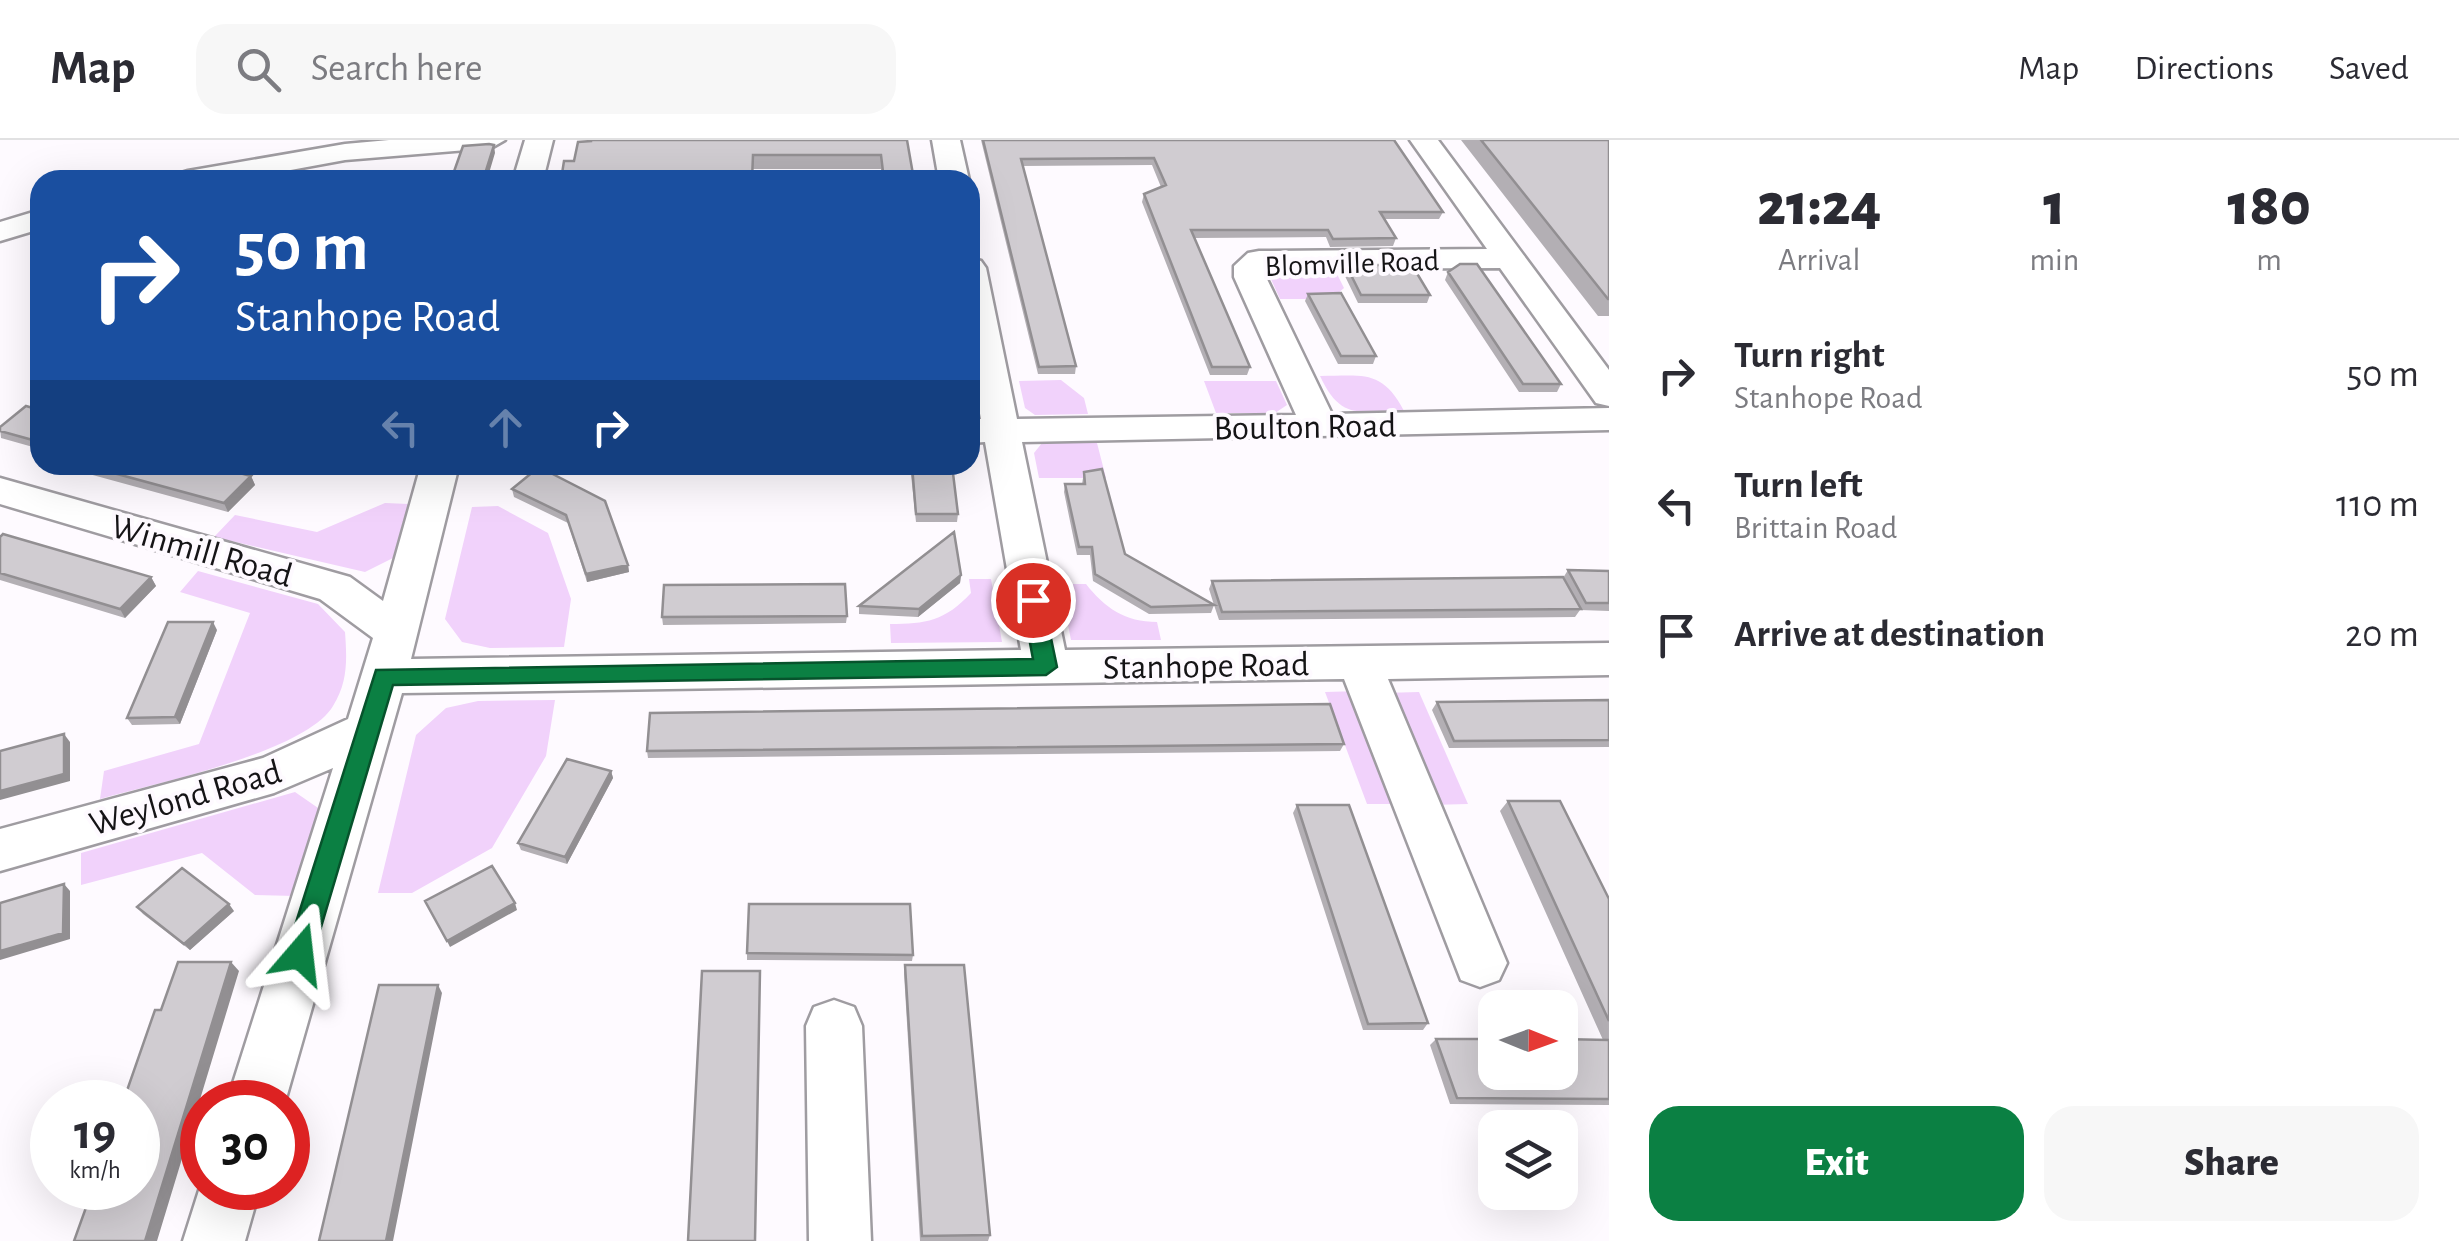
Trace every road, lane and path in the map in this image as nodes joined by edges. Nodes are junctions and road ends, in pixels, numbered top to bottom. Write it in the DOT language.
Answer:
graph roads {
  1 [pos="490,140"];
  2 [pos="540,140"];
  3 [pos="946,140"];
  4 [pos="1424,140"];
  5 [pos="244,170"];
  6 [pos="531,170"];
  7 [pos="952,170"];
  8 [pos="30,222"];
  9 [pos="0,232"];
  10 [pos="1508,258"];
  11 [pos="980,377"];
  12 [pos="1609,395"];
  13 [pos="1609,419"];
  14 [pos="1319,426"];
  15 [pos="985,431"];
  16 [pos="437,475"];
  17 [pos="0,492"];
  18 [pos="389,654"];
  19 [pos="1609,658"];
  20 [pos="1359,662"];
  21 [pos="1046,667"];
  22 [pos="365,732"];
  23 [pos="0,850"];
  24 [pos="1480,963"];
  25 [pos="834,1026"];
  26 [pos="262,1080"];
  27 [pos="223,1210"];
  28 [pos="214,1241"];
  29 [pos="840,1241"];
  1 -- 5 [label="street"];
  2 -- 6 [label="street"];
  3 -- 7 [label="street"];
  4 -- 10 [label="street"];
  8 -- 9 [label="street"];
  10 -- 12 [label="street"];
  10 -- 14 [label="street, Blomville Road"];
  11 -- 15 [label="street"];
  13 -- 14 [label="street, Boulton Road"];
  14 -- 15 [label="street, Boulton Road"];
  15 -- 21 [label="street"];
  16 -- 18 [label="street"];
  17 -- 18 [label="street, Winmill Road"];
  18 -- 21 [label="street, Stanhope Road"];
  18 -- 22 [label="street"];
  19 -- 20 [label="street, Stanhope Road"];
  20 -- 21 [label="street, Stanhope Road"];
  20 -- 24 [label="street"];
  22 -- 23 [label="street, Weylond Road"];
  22 -- 26 [label="street"];
  25 -- 29 [label="street"];
  27 -- 28 [label="street"];
}
